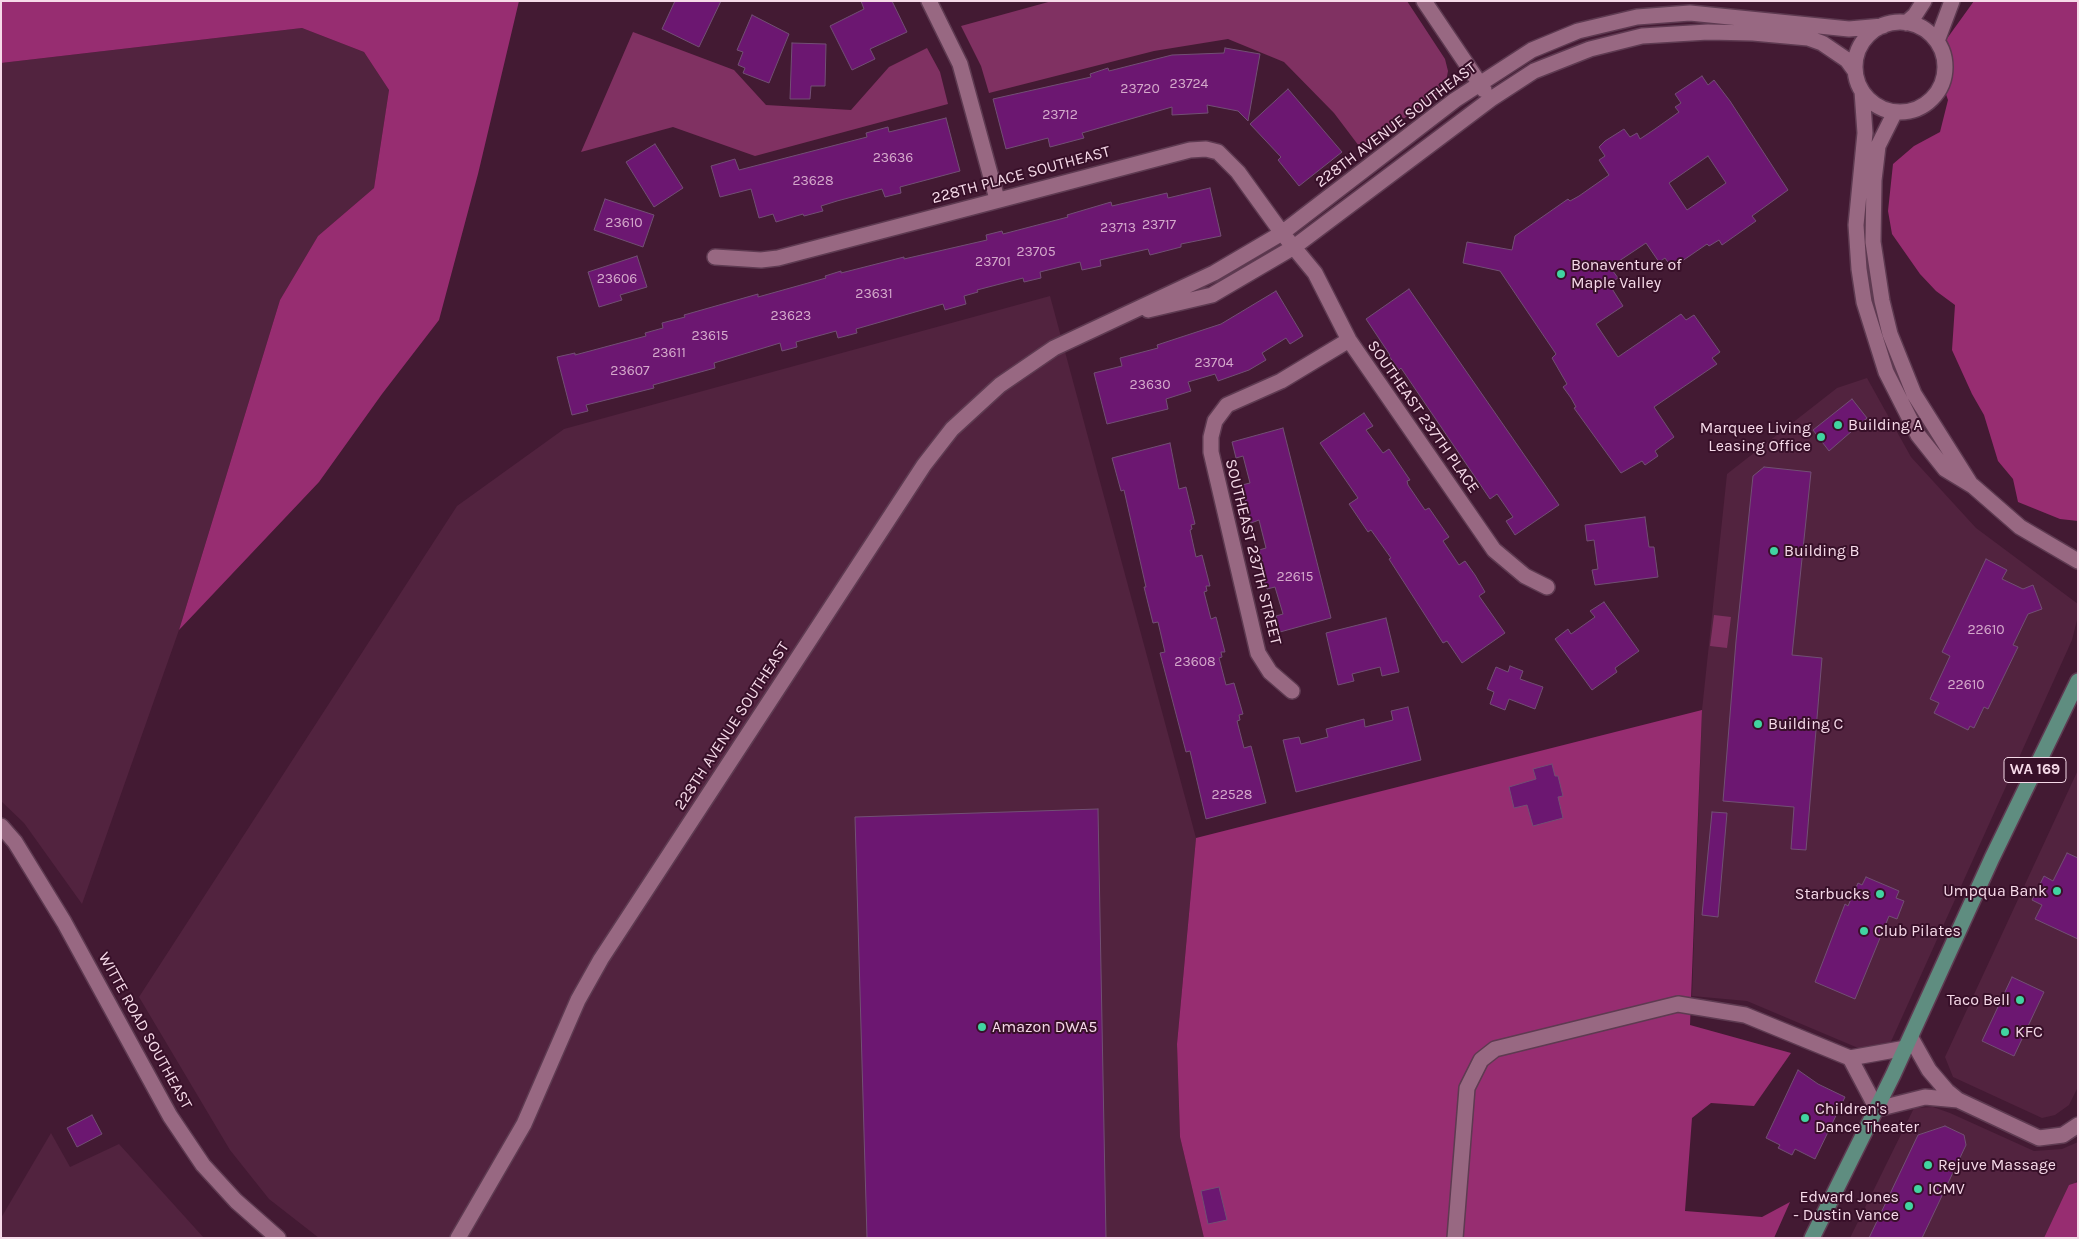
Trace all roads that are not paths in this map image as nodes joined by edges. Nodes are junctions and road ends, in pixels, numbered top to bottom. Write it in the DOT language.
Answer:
graph roads {
  1 [pos="929,1"];
  2 [pos="1424,1"];
  3 [pos="1924,1"];
  4 [pos="1952,1"];
  5 [pos="1906,23"];
  6 [pos="1883,26"];
  7 [pos="1936,41"];
  8 [pos="1855,71"];
  9 [pos="1479,83"];
  10 [pos="1862,91"];
  11 [pos="1491,99"];
  12 [pos="1895,112"];
  13 [pos="997,199"];
  14 [pos="1282,233"];
  15 [pos="1294,247"];
  16 [pos="715,257"];
  17 [pos="1127,315"];
  18 [pos="1349,340"];
  19 [pos="1972,486"];
  20 [pos="2078,561"];
  21 [pos="1547,587"];
  22 [pos="2078,681"];
  23 [pos="1292,691"];
  24 [pos="1,826"];
  25 [pos="1908,1043"];
  26 [pos="1850,1058"];
  27 [pos="1958,1100"];
  28 [pos="1877,1109"];
  29 [pos="2078,1125"];
  30 [pos="278,1238"];
  31 [pos="458,1238"];
  32 [pos="1455,1238"];
  33 [pos="1812,1238"];
  1 -- 13 [label="street"];
  2 -- 9 [label="street"];
  3 -- 5 [label="street"];
  4 -- 7 [label="street"];
  5 -- 6 [label="street"];
  5 -- 7 [label="street"];
  6 -- 8 [label="street"];
  6 -- 9 [label="street, 228TH AVENUE SOUTHEAST"];
  7 -- 12 [label="street"];
  8 -- 10 [label="street"];
  8 -- 11 [label="street, 228TH AVENUE SOUTHEAST"];
  9 -- 11 [label="street"];
  9 -- 14 [label="street, 228TH AVENUE SOUTHEAST"];
  10 -- 12 [label="street"];
  10 -- 19 [label="street"];
  11 -- 15 [label="street, 228TH AVENUE SOUTHEAST"];
  12 -- 19 [label="street"];
  13 -- 14 [label="street, 228TH PLACE SOUTHEAST"];
  13 -- 16 [label="street, 228TH PLACE SOUTHEAST"];
  14 -- 15 [label="street, 228TH PLACE SOUTHEAST"];
  14 -- 17 [label="street, 228TH AVENUE SOUTHEAST"];
  15 -- 17 [label="street, 228TH AVENUE SOUTHEAST"];
  15 -- 18 [label="street, SOUTHEAST 237TH PLACE"];
  17 -- 31 [label="street, 228TH AVENUE SOUTHEAST"];
  18 -- 21 [label="street, SOUTHEAST 237TH PLACE"];
  18 -- 23 [label="street, SOUTHEAST 237TH STREET"];
  19 -- 20 [label="street"];
  22 -- 25 [label="main road, WA 169"];
  24 -- 30 [label="street, WITTE ROAD SOUTHEAST"];
  25 -- 26 [label="street"];
  25 -- 27 [label="street"];
  25 -- 28 [label="main road, WA 169"];
  26 -- 28 [label="street"];
  26 -- 32 [label="street"];
  27 -- 28 [label="street"];
  27 -- 29 [label="street"];
  28 -- 33 [label="main road, WA 169"];
}
